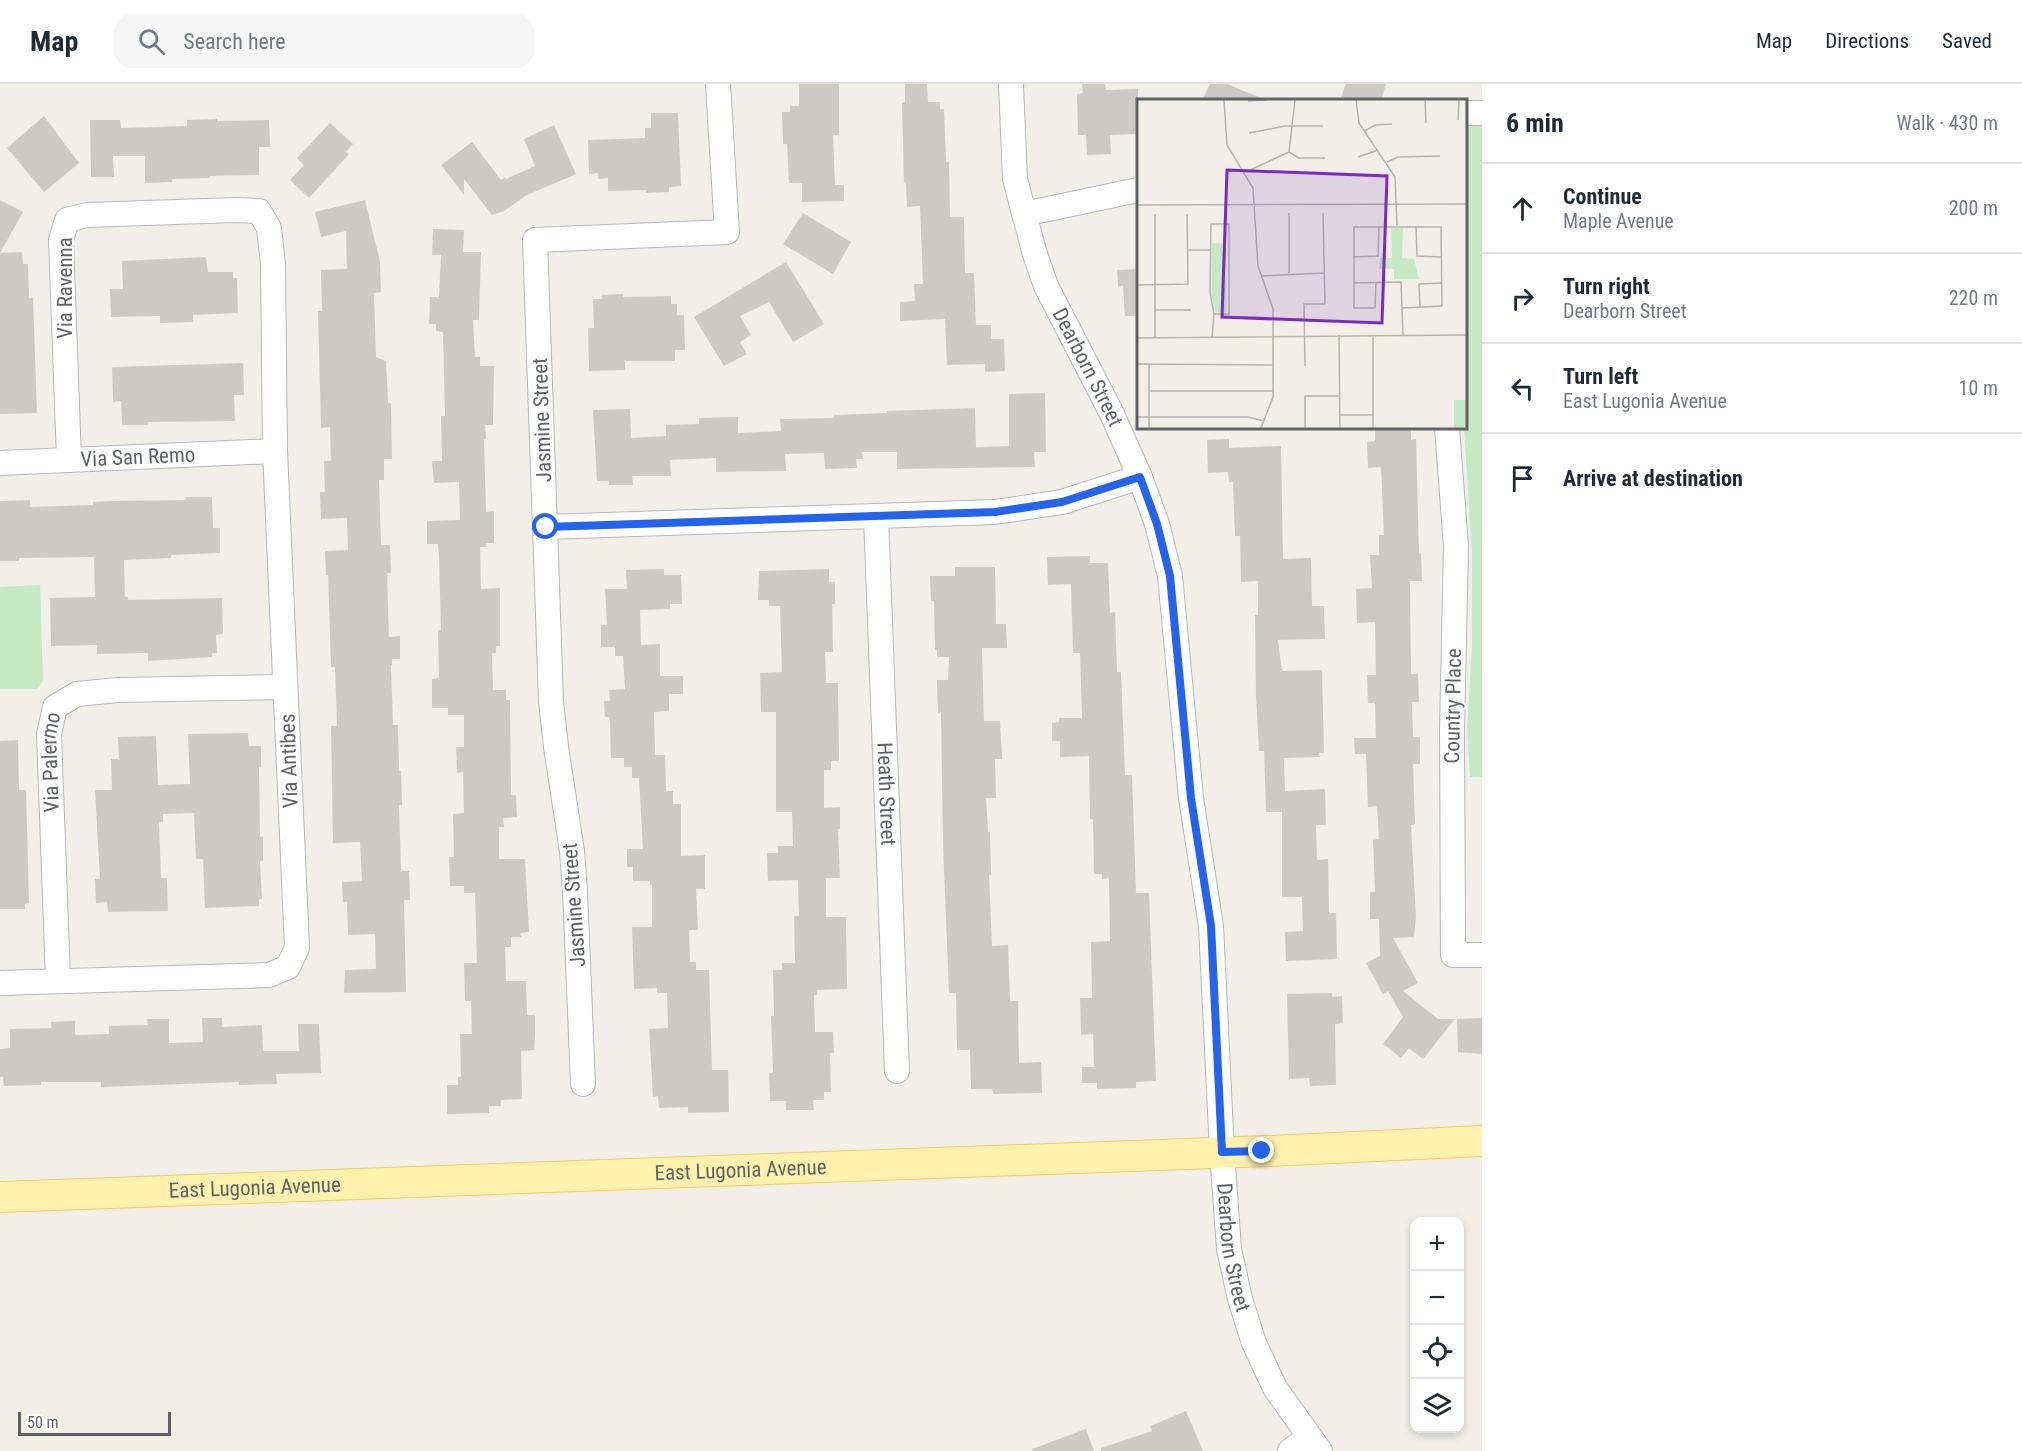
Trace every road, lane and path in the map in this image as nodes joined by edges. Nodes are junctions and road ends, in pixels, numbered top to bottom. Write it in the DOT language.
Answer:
graph roads {
  1 [pos="718,84"];
  2 [pos="1011,84"];
  3 [pos="1137,190"];
  4 [pos="1024,214"];
  5 [pos="273,264"];
  6 [pos="1448,429"];
  7 [pos="275,451"];
  8 [pos="69,460"];
  9 [pos="0,463"];
  10 [pos="1140,477"];
  11 [pos="876,516"];
  12 [pos="546,527"];
  13 [pos="285,687"];
  14 [pos="1482,955"];
  15 [pos="57,980"];
  16 [pos="0,983"];
  17 [pos="897,1071"];
  18 [pos="583,1084"];
  19 [pos="1482,1141"];
  20 [pos="1222,1152"];
  21 [pos="0,1197"];
  22 [pos="1307,1446"];
  1 -- 12 [label="street, Jasmine Street"];
  2 -- 4 [label="street, Dearborn Street"];
  3 -- 4 [label="street"];
  4 -- 10 [label="street, Dearborn Street"];
  5 -- 7 [label="street, Via Antibes"];
  5 -- 8 [label="street, Via Ravenna"];
  6 -- 14 [label="street, Country Place"];
  7 -- 8 [label="street, Via San Remo"];
  7 -- 13 [label="street, Via Antibes"];
  8 -- 9 [label="street, Via San Remo"];
  10 -- 11 [label="street"];
  10 -- 20 [label="street, Dearborn Street"];
  11 -- 12 [label="street"];
  11 -- 17 [label="street, Heath Street"];
  12 -- 18 [label="street, Jasmine Street"];
  13 -- 15 [label="street, Via Palermo"];
  13 -- 15 [label="street, Via Antibes"];
  15 -- 16 [label="street, Via Antibes"];
  19 -- 20 [label="main road, East Lugonia Avenue"];
  20 -- 21 [label="main road, East Lugonia Avenue"];
  20 -- 22 [label="street, Dearborn Street"];
}
